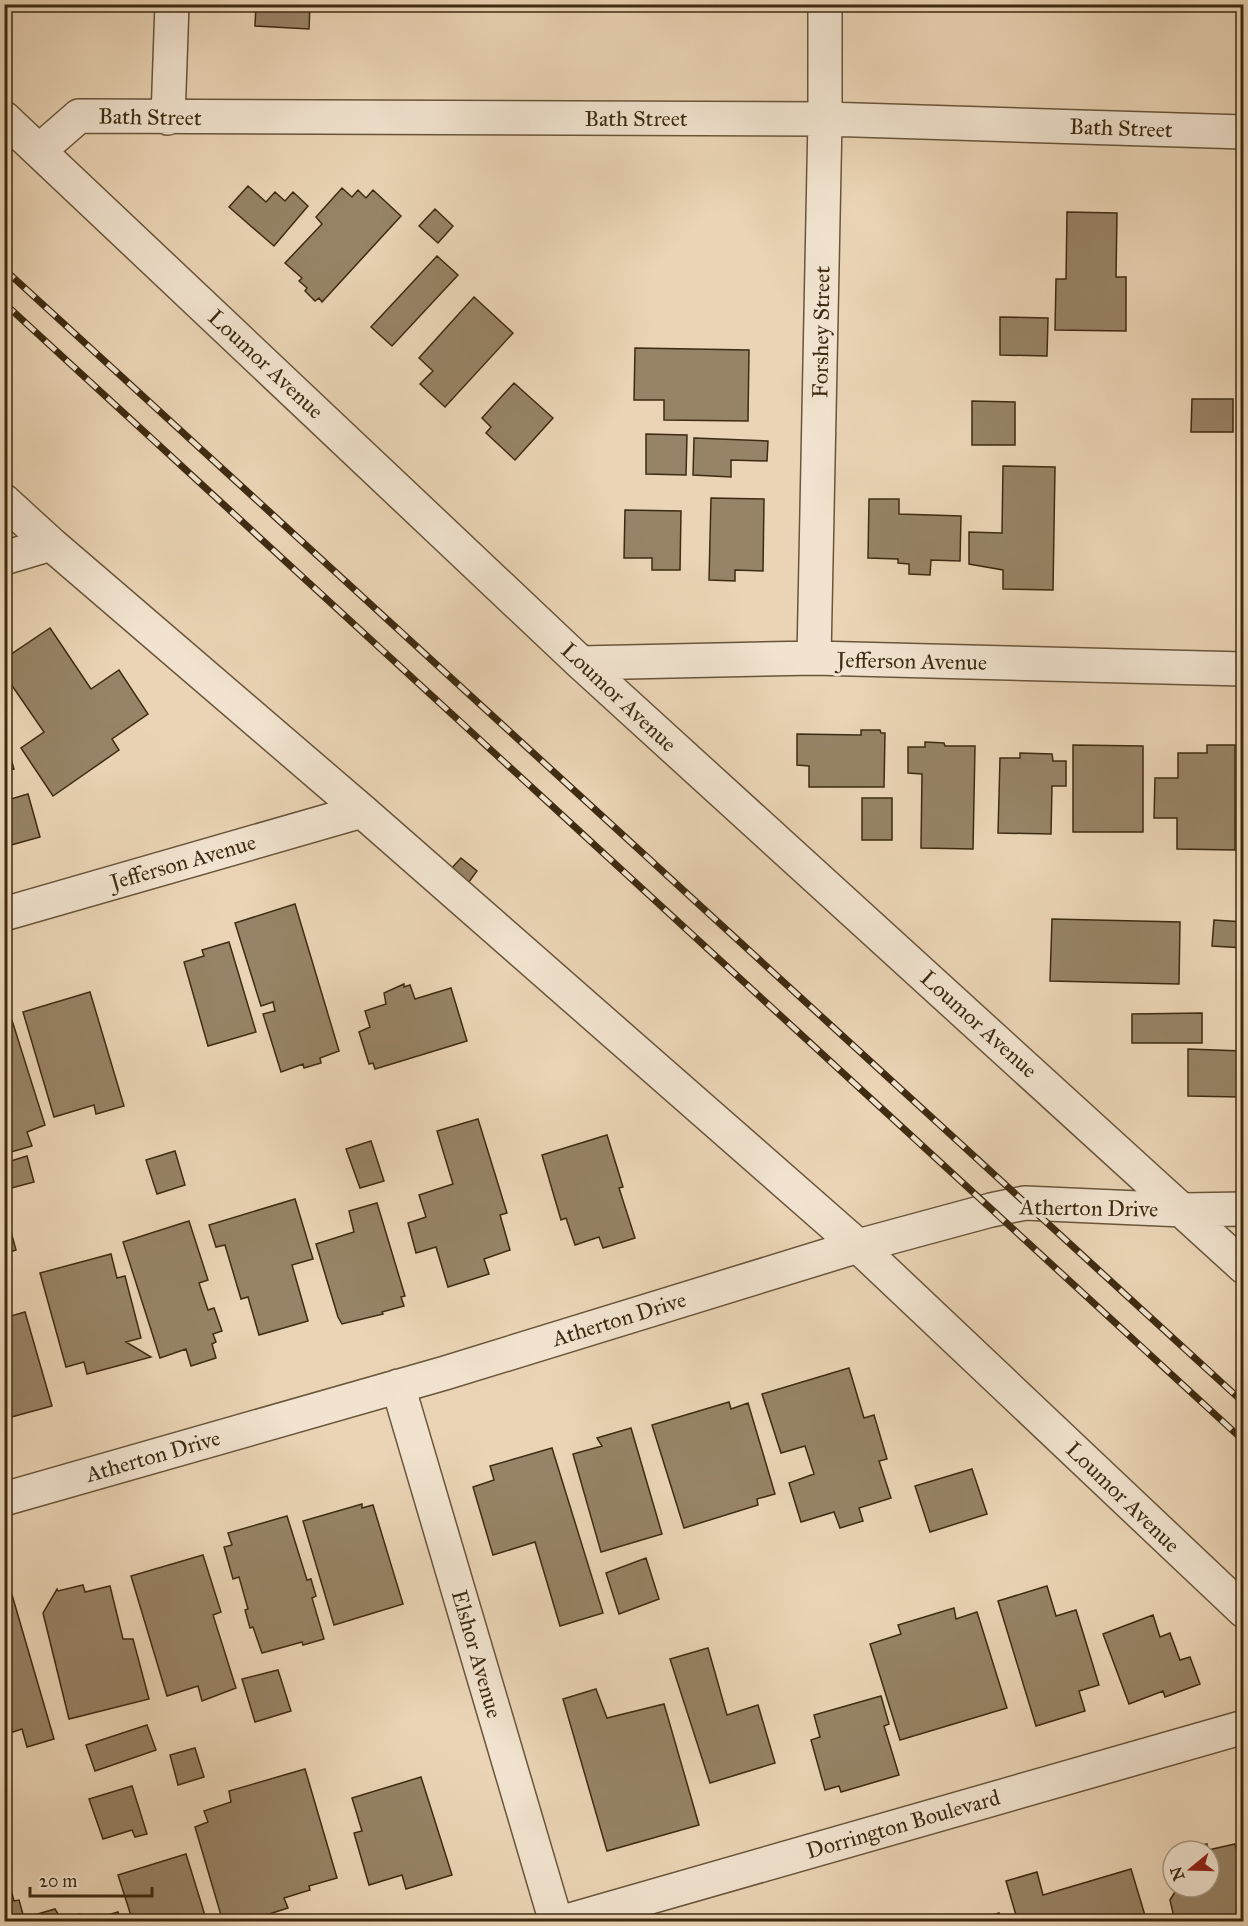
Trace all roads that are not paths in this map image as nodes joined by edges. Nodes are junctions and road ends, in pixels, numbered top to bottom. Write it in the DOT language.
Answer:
graph roads {
  1 [pos="172,4"];
  2 [pos="825,4"];
  3 [pos="4,118"];
  4 [pos="168,118"];
  5 [pos="825,119"];
  6 [pos="1244,132"];
  7 [pos="40,150"];
  8 [pos="4,501"];
  9 [pos="51,544"];
  10 [pos="4,558"];
  11 [pos="814,658"];
  12 [pos="581,663"];
  13 [pos="1244,669"];
  14 [pos="362,811"];
  15 [pos="4,914"];
  16 [pos="1244,1209"];
  17 [pos="1183,1210"];
  18 [pos="858,1246"];
  19 [pos="1244,1267"];
  20 [pos="398,1386"];
  21 [pos="4,1499"];
  22 [pos="1244,1611"];
  23 [pos="1244,1727"];
  24 [pos="555,1922"];
  25 [pos="563,1922"];
  1 -- 4 [label="street"];
  2 -- 5 [label="street, Forshey Street"];
  3 -- 7 [label="street, Loumor Avenue"];
  4 -- 5 [label="street, Bath Street"];
  4 -- 7 [label="street, Bath Street"];
  5 -- 6 [label="street, Bath Street"];
  5 -- 11 [label="street, Forshey Street"];
  7 -- 12 [label="street, Loumor Avenue"];
  8 -- 9 [label="street, Loumor Avenue"];
  9 -- 10 [label="street"];
  9 -- 14 [label="street, Loumor Avenue"];
  11 -- 12 [label="street, Jefferson Avenue"];
  11 -- 13 [label="street, Jefferson Avenue"];
  12 -- 17 [label="street, Loumor Avenue"];
  14 -- 15 [label="street, Jefferson Avenue"];
  14 -- 18 [label="street, Loumor Avenue"];
  16 -- 17 [label="street, Atherton Drive"];
  17 -- 18 [label="street, Atherton Drive"];
  17 -- 19 [label="street, Loumor Avenue"];
  18 -- 20 [label="street, Atherton Drive"];
  18 -- 22 [label="street, Loumor Avenue"];
  20 -- 21 [label="street, Atherton Drive"];
  20 -- 24 [label="street, Elshor Avenue"];
  23 -- 25 [label="street, Dorrington Boulevard"];
}
